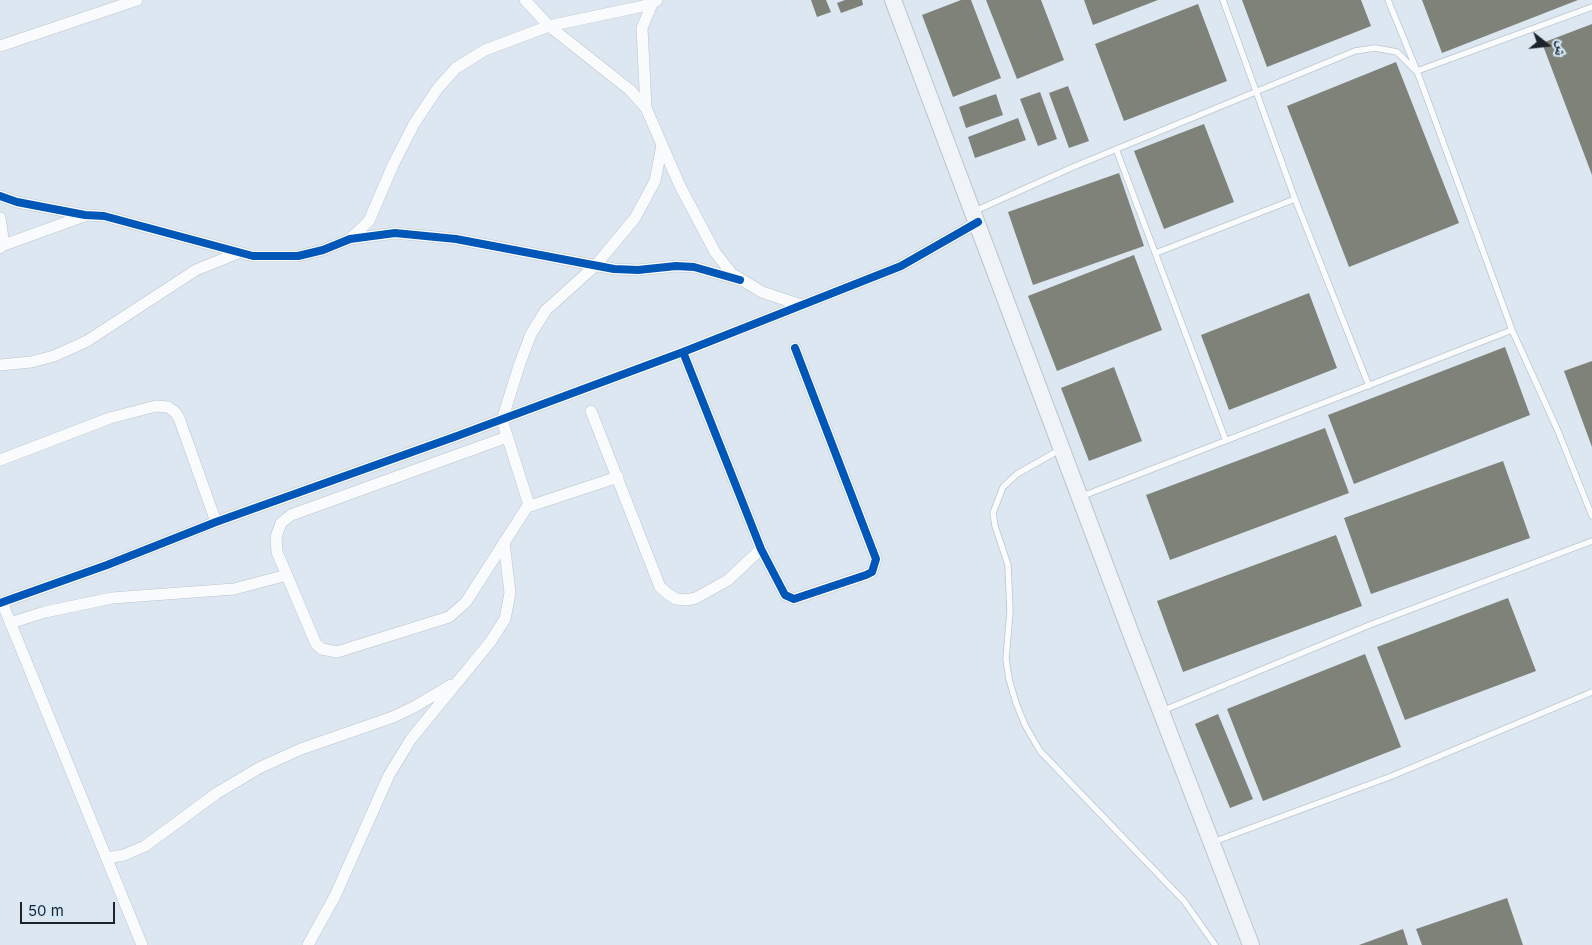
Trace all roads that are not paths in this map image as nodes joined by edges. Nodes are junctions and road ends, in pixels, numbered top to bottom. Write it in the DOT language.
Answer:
graph roads {
  1 [pos="136,0"];
  2 [pos="525,0"];
  3 [pos="893,0"];
  4 [pos="1223,0"];
  5 [pos="1388,0"];
  6 [pos="654,2"];
  7 [pos="1592,7"];
  8 [pos="549,26"];
  9 [pos="0,46"];
  10 [pos="1417,71"];
  11 [pos="1257,91"];
  12 [pos="646,108"];
  13 [pos="662,145"];
  14 [pos="1116,150"];
  15 [pos="0,196"];
  16 [pos="1295,200"];
  17 [pos="85,215"];
  18 [pos="976,217"];
  19 [pos="0,218"];
  20 [pos="350,239"];
  21 [pos="1,247"];
  22 [pos="238,253"];
  23 [pos="1156,253"];
  24 [pos="596,265"];
  25 [pos="740,280"];
  26 [pos="801,305"];
  27 [pos="1512,330"];
  28 [pos="795,348"];
  29 [pos="683,352"];
  30 [pos="0,365"];
  31 [pos="1369,386"];
  32 [pos="591,411"];
  33 [pos="502,420"];
  34 [pos="507,437"];
  35 [pos="1226,441"];
  36 [pos="1062,448"];
  37 [pos="0,460"];
  38 [pos="618,477"];
  39 [pos="1080,497"];
  40 [pos="530,505"];
  41 [pos="1592,516"];
  42 [pos="216,522"];
  43 [pos="1592,541"];
  44 [pos="504,542"];
  45 [pos="761,549"];
  46 [pos="287,576"];
  47 [pos="1,603"];
  48 [pos="10,623"];
  49 [pos="458,680"];
  50 [pos="1592,692"];
  51 [pos="1161,712"];
  52 [pos="1211,842"];
  53 [pos="107,858"];
  54 [pos="142,945"];
  55 [pos="308,945"];
  56 [pos="1215,945"];
  57 [pos="1251,945"];
  1 -- 9 [label="street"];
  2 -- 8 [label="street"];
  3 -- 18 [label="main road"];
  4 -- 11 [label="lane"];
  5 -- 10 [label="lane"];
  6 -- 8 [label="street"];
  6 -- 12 [label="street"];
  7 -- 10 [label="lane"];
  8 -- 12 [label="street"];
  8 -- 20 [label="street"];
  10 -- 11 [label="lane"];
  10 -- 27 [label="lane"];
  11 -- 14 [label="lane"];
  11 -- 16 [label="lane"];
  12 -- 13 [label="street"];
  13 -- 24 [label="street"];
  13 -- 25 [label="street"];
  14 -- 18 [label="lane"];
  14 -- 23 [label="lane"];
  15 -- 17 [label="street"];
  16 -- 23 [label="lane"];
  16 -- 31 [label="lane"];
  17 -- 21 [label="street"];
  17 -- 22 [label="street"];
  18 -- 26 [label="street"];
  18 -- 36 [label="main road"];
  19 -- 21 [label="street"];
  20 -- 22 [label="street"];
  20 -- 24 [label="street"];
  22 -- 30 [label="street"];
  23 -- 35 [label="lane"];
  24 -- 25 [label="street"];
  24 -- 33 [label="street"];
  25 -- 26 [label="street"];
  26 -- 29 [label="street"];
  27 -- 31 [label="lane"];
  27 -- 41 [label="lane"];
  28 -- 45 [label="street"];
  29 -- 33 [label="street"];
  29 -- 45 [label="street"];
  31 -- 35 [label="lane"];
  32 -- 38 [label="street"];
  33 -- 34 [label="street"];
  33 -- 42 [label="street"];
  34 -- 40 [label="street"];
  34 -- 46 [label="street"];
  35 -- 39 [label="lane"];
  36 -- 39 [label="main road"];
  36 -- 56 [label="lane"];
  37 -- 42 [label="street"];
  38 -- 40 [label="street"];
  38 -- 45 [label="street"];
  39 -- 51 [label="main road"];
  40 -- 44 [label="street"];
  42 -- 47 [label="street"];
  43 -- 51 [label="lane"];
  44 -- 46 [label="street"];
  44 -- 49 [label="street"];
  46 -- 48 [label="street"];
  47 -- 48 [label="street"];
  48 -- 53 [label="street"];
  49 -- 53 [label="street"];
  49 -- 55 [label="street"];
  50 -- 52 [label="lane"];
  51 -- 52 [label="main road"];
  52 -- 57 [label="main road"];
  53 -- 54 [label="street"];
}
